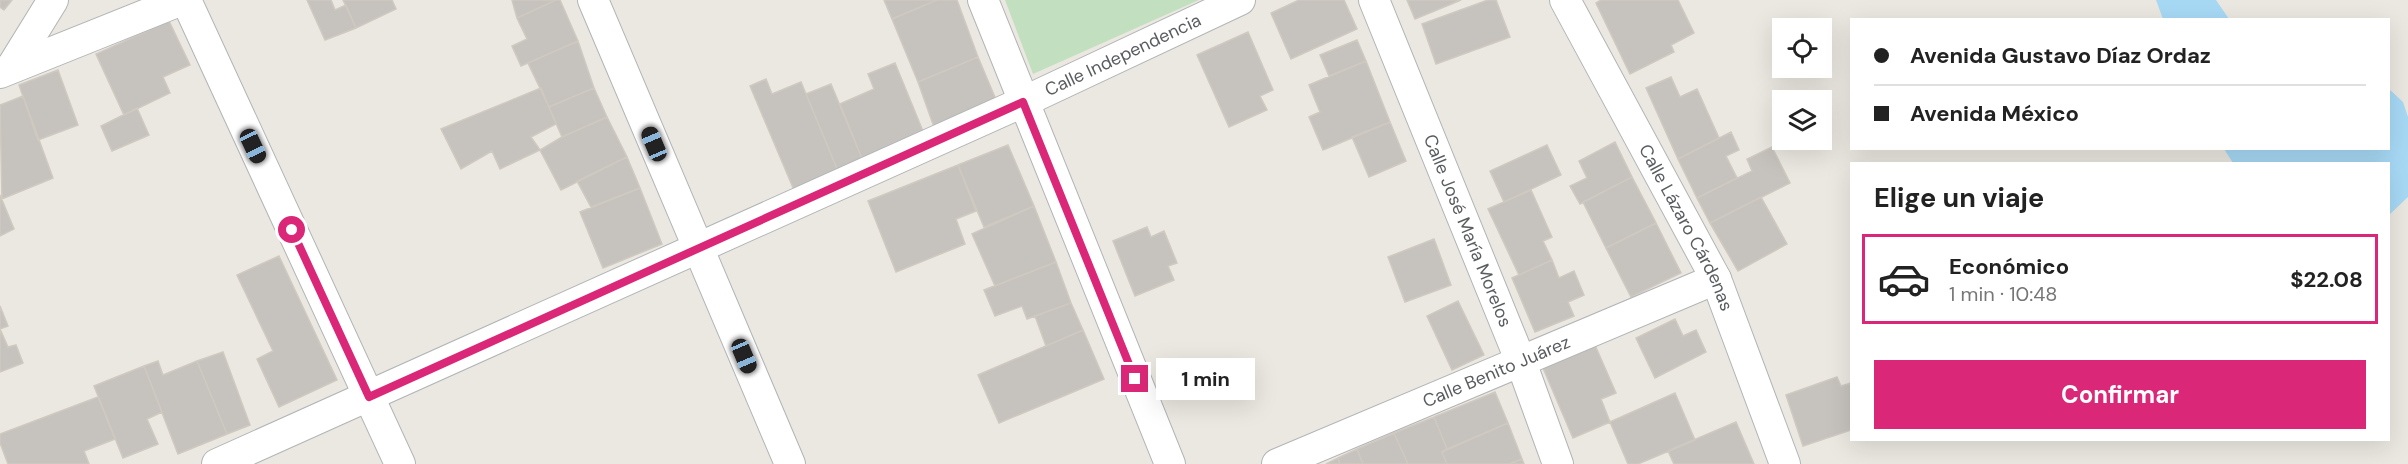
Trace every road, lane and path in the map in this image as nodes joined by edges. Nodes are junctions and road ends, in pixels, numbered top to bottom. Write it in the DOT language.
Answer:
graph roads {
  1 [pos="53,0"];
  2 [pos="184,0"];
  3 [pos="593,0"];
  4 [pos="984,0"];
  5 [pos="1240,0"];
  6 [pos="1374,0"];
  7 [pos="1565,0"];
  8 [pos="6,70"];
  9 [pos="1023,102"];
  10 [pos="698,247"];
  11 [pos="1716,279"];
  12 [pos="1521,362"];
  13 [pos="369,397"];
  14 [pos="217,464"];
  15 [pos="400,464"];
  16 [pos="790,464"];
  17 [pos="1170,464"];
  18 [pos="1277,464"];
  19 [pos="1558,464"];
  20 [pos="1785,464"];
  1 -- 8 [label="street"];
  2 -- 8 [label="street"];
  2 -- 13 [label="street"];
  3 -- 10 [label="street"];
  4 -- 9 [label="street"];
  5 -- 9 [label="street, Calle Independencia"];
  6 -- 12 [label="street, Calle José María Morelos"];
  7 -- 11 [label="street, Calle Lázaro Cárdenas"];
  9 -- 10 [label="street, Calle Independencia"];
  9 -- 17 [label="street"];
  10 -- 13 [label="street, Calle Independencia"];
  10 -- 16 [label="street"];
  11 -- 12 [label="street, Calle Benito Juárez"];
  11 -- 20 [label="street, Calle Lázaro Cárdenas"];
  12 -- 18 [label="street, Calle Benito Juárez"];
  12 -- 19 [label="street, Calle José María Morelos"];
  13 -- 14 [label="street, Calle Independencia"];
  13 -- 15 [label="street"];
}
